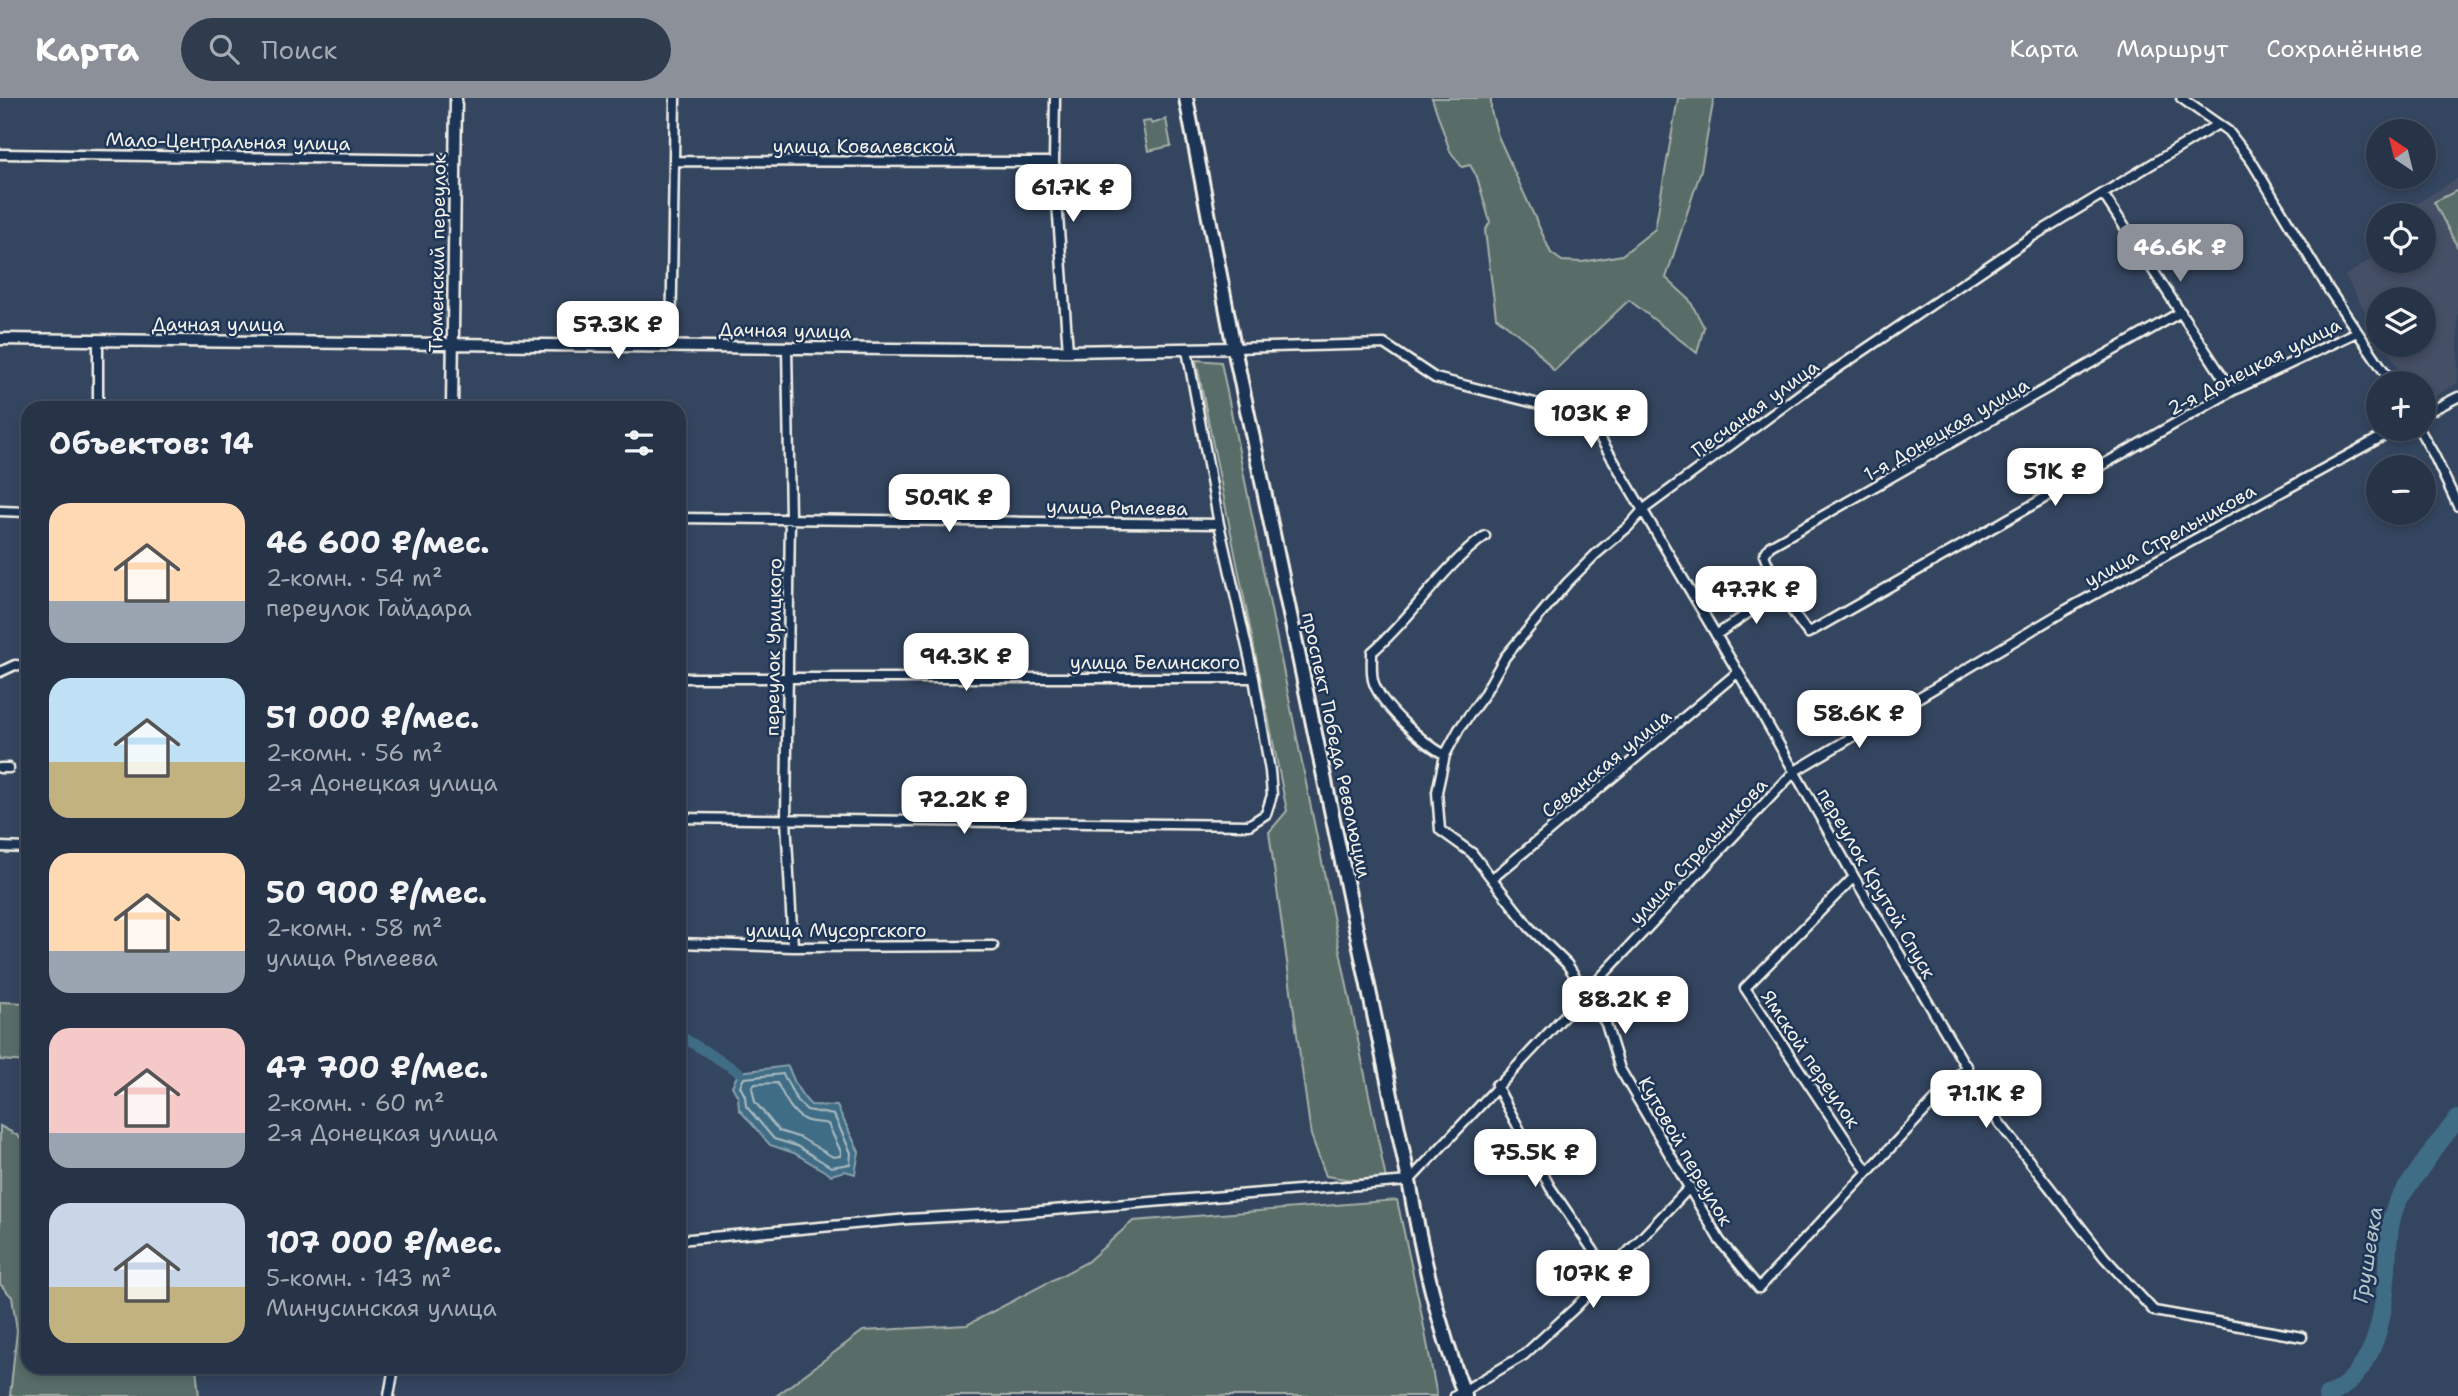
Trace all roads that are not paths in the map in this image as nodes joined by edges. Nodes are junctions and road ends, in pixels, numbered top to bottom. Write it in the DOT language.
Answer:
graph roads {
  1 [pos="456,98"];
  2 [pos="675,98"];
  3 [pos="1055,98"];
  4 [pos="1186,98"];
  5 [pos="2181,98"];
  6 [pos="2218,124"];
  7 [pos="0,154"];
  8 [pos="456,160"];
  9 [pos="674,161"];
  10 [pos="1054,162"];
  11 [pos="2103,194"];
  12 [pos="2181,312"];
  13 [pos="2357,332"];
  14 [pos="0,340"];
  15 [pos="98,340"];
  16 [pos="454,343"];
  17 [pos="671,346"];
  18 [pos="787,347"];
  19 [pos="1234,348"];
  20 [pos="1187,350"];
  21 [pos="1068,351"];
  22 [pos="2384,371"];
  23 [pos="2232,390"];
  24 [pos="2458,397"];
  25 [pos="98,401"];
  26 [pos="452,401"];
  27 [pos="2436,408"];
  28 [pos="2374,441"];
  29 [pos="2426,441"];
  30 [pos="2458,506"];
  31 [pos="1644,509"];
  32 [pos="0,512"];
  33 [pos="21,512"];
  34 [pos="686,517"];
  35 [pos="790,517"];
  36 [pos="1219,524"];
  37 [pos="1485,536"];
  38 [pos="1779,592"];
  39 [pos="1716,635"];
  40 [pos="21,665"];
  41 [pos="0,672"];
  42 [pos="1738,672"];
  43 [pos="686,678"];
  44 [pos="1254,678"];
  45 [pos="789,680"];
  46 [pos="1445,755"];
  47 [pos="1795,771"];
  48 [pos="686,818"];
  49 [pos="786,820"];
  50 [pos="1440,830"];
  51 [pos="0,847"];
  52 [pos="21,848"];
  53 [pos="1854,877"];
  54 [pos="1493,878"];
  55 [pos="686,943"];
  56 [pos="993,946"];
  57 [pos="793,947"];
  58 [pos="1585,993"];
  59 [pos="1967,1066"];
  60 [pos="1496,1085"];
  61 [pos="1867,1171"];
  62 [pos="1409,1181"];
  63 [pos="1690,1188"];
  64 [pos="686,1239"];
  65 [pos="1608,1272"];
  66 [pos="2302,1337"];
  67 [pos="393,1374"];
  68 [pos="1461,1395"];
  69 [pos="389,1396"];
  1 -- 8 [label="street, Тюменский переулок"];
  2 -- 9 [label="street"];
  3 -- 10 [label="street"];
  4 -- 19 [label="main road, проспект Победа Революции"];
  5 -- 6 [label="street"];
  6 -- 11 [label="street, Песчаная улица"];
  6 -- 13 [label="street"];
  7 -- 8 [label="street, Мало-Центральная улица"];
  8 -- 16 [label="street, Тюменский переулок"];
  9 -- 10 [label="street, улица Ковалевской"];
  9 -- 17 [label="street"];
  10 -- 21 [label="street"];
  11 -- 12 [label="street"];
  11 -- 31 [label="street, Песчаная улица"];
  12 -- 23 [label="street"];
  12 -- 38 [label="street, 1-я Донецкая улица"];
  13 -- 22 [label="street"];
  13 -- 23 [label="street, 2-я Донецкая улица"];
  14 -- 15 [label="street, Дачная улица"];
  15 -- 16 [label="street, Дачная улица"];
  15 -- 25 [label="street"];
  16 -- 17 [label="street, Дачная улица"];
  16 -- 26 [label="street, Тюменский переулок"];
  17 -- 18 [label="street, Дачная улица"];
  18 -- 21 [label="street, Дачная улица"];
  18 -- 35 [label="street, переулок Урицкого"];
  19 -- 20 [label="street, Дачная улица"];
  19 -- 31 [label="street, переулок Крутой Спуск"];
  19 -- 62 [label="main road, проспект Победа Революции"];
  20 -- 21 [label="street, Дачная улица"];
  20 -- 36 [label="street"];
  23 -- 38 [label="street, 2-я Донецкая улица"];
  24 -- 27 [label="street"];
  28 -- 47 [label="street, улица Стрельникова"];
  29 -- 30 [label="street"];
  31 -- 39 [label="street, переулок Крутой Спуск"];
  31 -- 46 [label="street, Песчаная улица"];
  32 -- 33 [label="street"];
  34 -- 35 [label="street, улица Рылеева"];
  35 -- 36 [label="street, улица Рылеева"];
  35 -- 45 [label="street, переулок Урицкого"];
  36 -- 44 [label="street"];
  37 -- 46 [label="street"];
  38 -- 39 [label="street"];
  39 -- 42 [label="street, переулок Крутой Спуск"];
  40 -- 41 [label="street"];
  42 -- 47 [label="street, переулок Крутой Спуск"];
  42 -- 54 [label="street, Севанская улица"];
  43 -- 45 [label="street, улица Белинского"];
  44 -- 45 [label="street, улица Белинского"];
  44 -- 49 [label="street"];
  45 -- 49 [label="street, переулок Урицкого"];
  46 -- 50 [label="street, Песчаная улица"];
  47 -- 53 [label="street, переулок Крутой Спуск"];
  47 -- 58 [label="street, улица Стрельникова"];
  48 -- 49 [label="street"];
  49 -- 57 [label="street, переулок Урицкого"];
  50 -- 54 [label="street, Кутовой переулок"];
  51 -- 52 [label="street"];
  53 -- 59 [label="street, переулок Крутой Спуск"];
  53 -- 61 [label="street, Ямской переулок"];
  54 -- 58 [label="street, Кутовой переулок"];
  55 -- 57 [label="street, улица Мусоргского"];
  56 -- 57 [label="street, улица Мусоргского"];
  58 -- 60 [label="street, улица Стрельникова"];
  58 -- 63 [label="street, Кутовой переулок"];
  59 -- 61 [label="street"];
  59 -- 66 [label="street, переулок Крутой Спуск"];
  60 -- 62 [label="street, улица Стрельникова"];
  60 -- 65 [label="street"];
  61 -- 63 [label="street, Кутовой переулок"];
  62 -- 64 [label="street"];
  62 -- 68 [label="main road, проспект Победа Революции"];
  63 -- 65 [label="street"];
  65 -- 68 [label="street"];
  67 -- 69 [label="street"];
}
